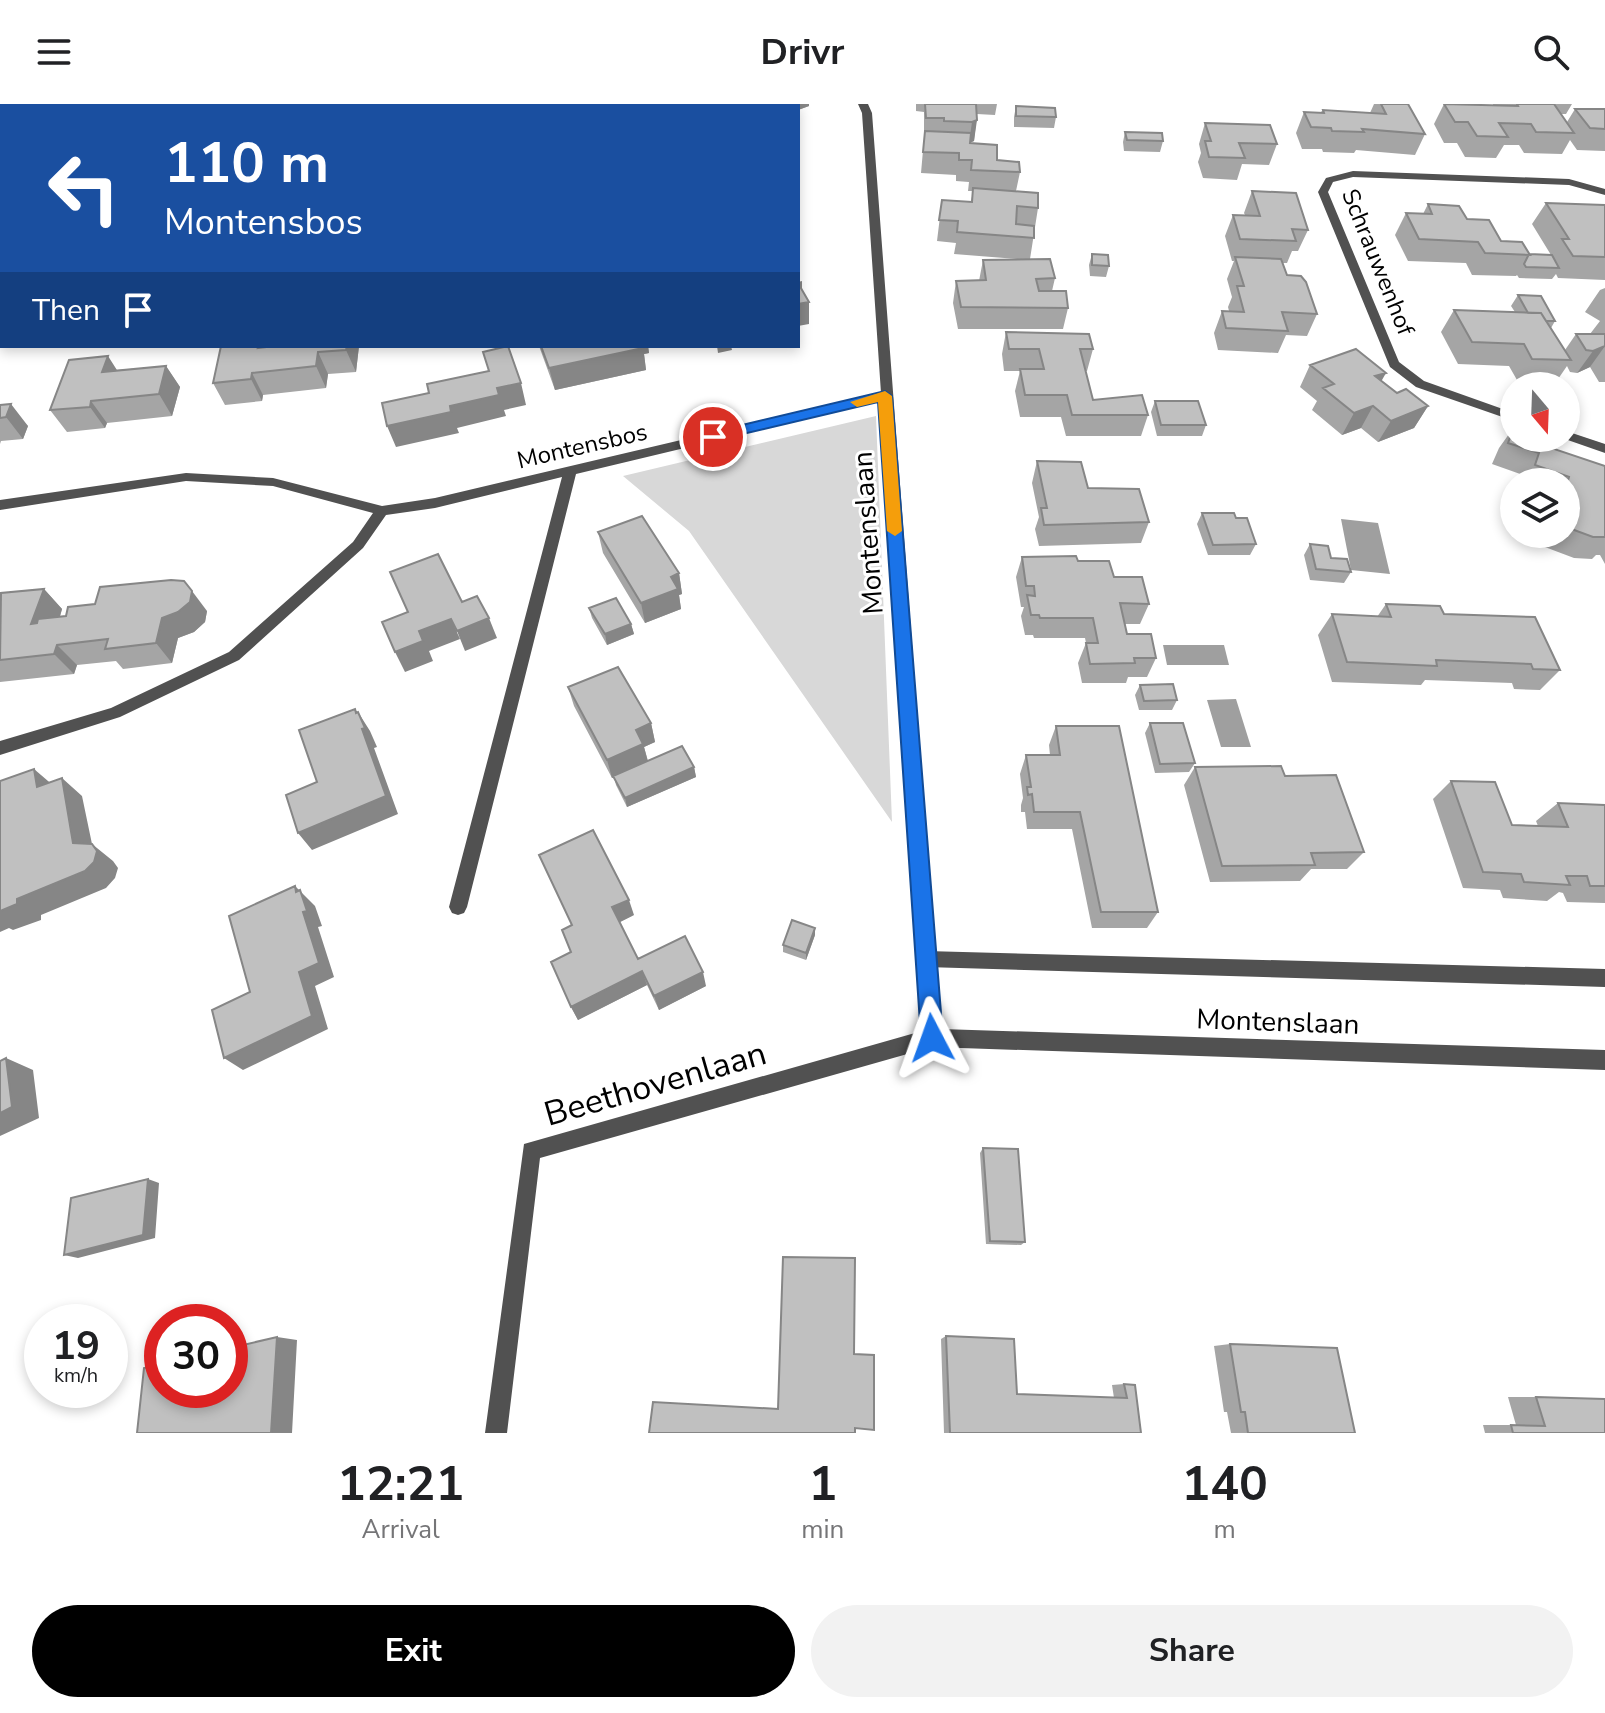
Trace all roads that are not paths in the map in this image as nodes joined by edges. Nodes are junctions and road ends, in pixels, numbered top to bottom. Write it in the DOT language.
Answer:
graph roads {
  1 [pos="863,104"];
  2 [pos="1605,192"];
  3 [pos="885,396"];
  4 [pos="1500,412"];
  5 [pos="1580,440"];
  6 [pos="1605,449"];
  7 [pos="570,471"];
  8 [pos="0,505"];
  9 [pos="382,511"];
  10 [pos="0,748"];
  11 [pos="458,907"];
  12 [pos="926,959"];
  13 [pos="1605,978"];
  14 [pos="932,1038"];
  15 [pos="1605,1060"];
  16 [pos="496,1433"];
  1 -- 3 [label="street, Montenslaan"];
  2 -- 4 [label="street, Schrauwenhof"];
  3 -- 7 [label="street, Montensbos"];
  3 -- 12 [label="street, Montenslaan"];
  5 -- 6 [label="street"];
  7 -- 9 [label="street, Montensbos"];
  7 -- 11 [label="street"];
  8 -- 9 [label="street, Montensbos"];
  9 -- 10 [label="street"];
  12 -- 13 [label="street, Montenslaan"];
  12 -- 14 [label="street, Montenslaan"];
  14 -- 15 [label="street, Montenslaan"];
  14 -- 16 [label="street, Beethovenlaan"];
}
